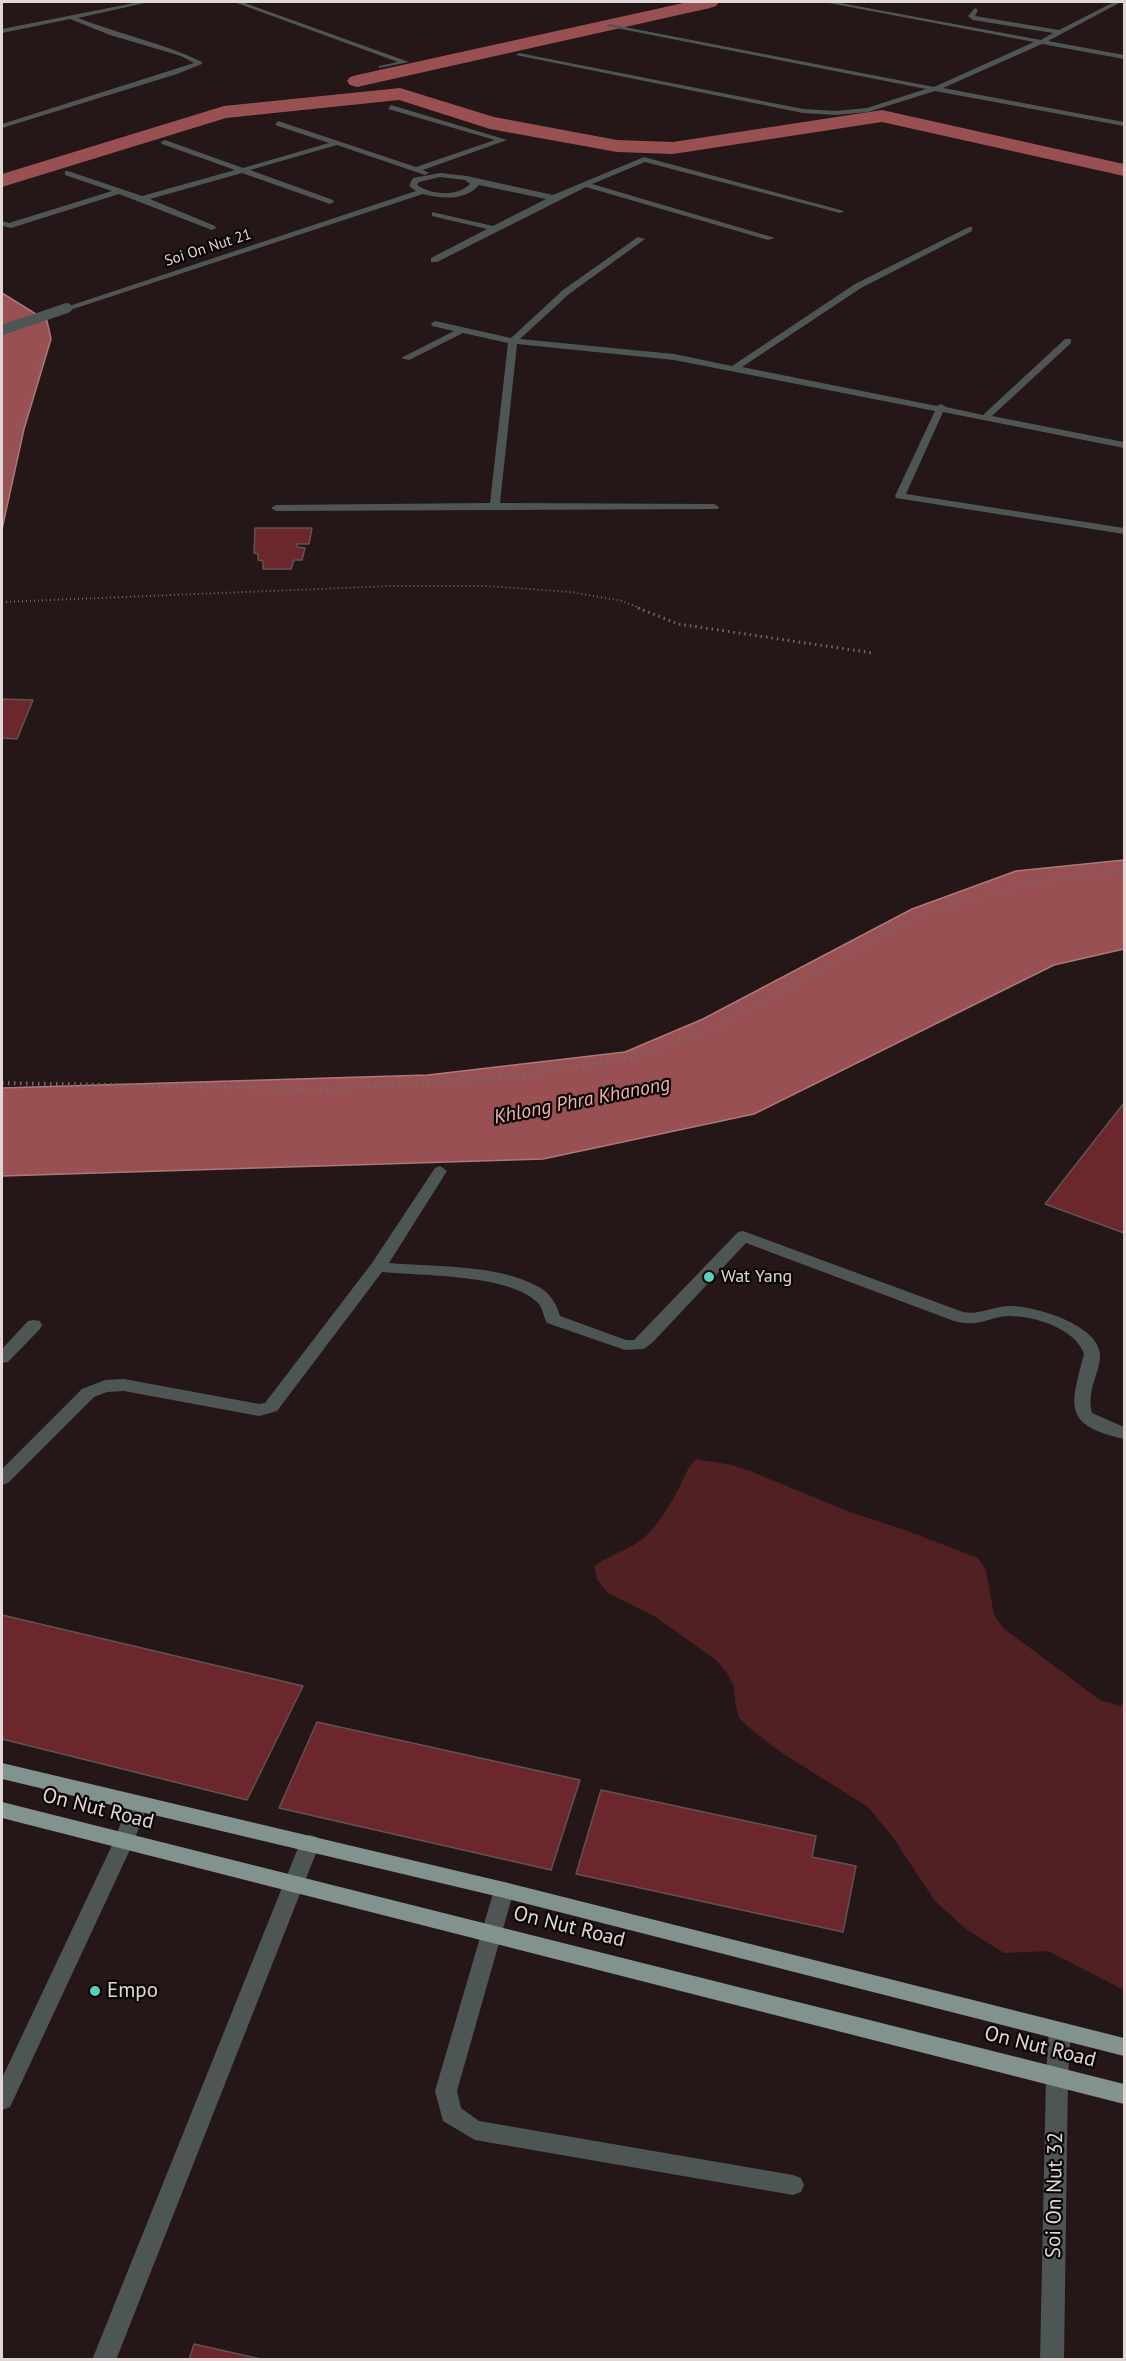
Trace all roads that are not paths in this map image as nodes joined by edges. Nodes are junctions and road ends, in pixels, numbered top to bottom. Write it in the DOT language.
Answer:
graph roads {
  1 [pos="146,2"];
  2 [pos="237,2"];
  3 [pos="827,2"];
  4 [pos="1118,2"];
  5 [pos="975,10"];
  6 [pos="70,17"];
  7 [pos="609,26"];
  8 [pos="2,31"];
  9 [pos="1059,32"];
  10 [pos="1041,42"];
  11 [pos="519,55"];
  12 [pos="1125,57"];
  13 [pos="381,68"];
  14 [pos="935,89"];
  15 [pos="391,107"];
  16 [pos="278,123"];
  17 [pos="1125,124"];
  18 [pos="2,126"];
  19 [pos="165,142"];
  20 [pos="337,143"];
  21 [pos="244,170"];
  22 [pos="416,170"];
  23 [pos="68,173"];
  24 [pos="431,176"];
  25 [pos="473,181"];
  26 [pos="583,184"];
  27 [pos="120,192"];
  28 [pos="422,192"];
  29 [pos="554,198"];
  30 [pos="142,199"];
  31 [pos="330,202"];
  32 [pos="840,211"];
  33 [pos="435,213"];
  34 [pos="2,223"];
  35 [pos="212,228"];
  36 [pos="495,229"];
  37 [pos="969,229"];
  38 [pos="771,238"];
  39 [pos="641,239"];
  40 [pos="434,261"];
  41 [pos="435,324"];
  42 [pos="2,330"];
  43 [pos="460,331"];
  44 [pos="513,341"];
  45 [pos="1068,341"];
  46 [pos="406,358"];
  47 [pos="733,369"];
  48 [pos="940,408"];
  49 [pos="987,416"];
  50 [pos="1125,444"];
  51 [pos="495,506"];
  52 [pos="714,507"];
  53 [pos="276,508"];
  54 [pos="1125,531"];
  55 [pos="440,1171"];
  56 [pos="378,1267"];
  57 [pos="34,1325"];
  58 [pos="2,1358"];
  59 [pos="1125,1433"];
  60 [pos="2,1479"];
  61 [pos="2,1771"];
  62 [pos="138,1804"];
  63 [pos="2,1810"];
  64 [pos="124,1841"];
  65 [pos="310,1843"];
  66 [pos="294,1882"];
  67 [pos="504,1890"];
  68 [pos="491,1932"];
  69 [pos="1060,2031"];
  70 [pos="1125,2047"];
  71 [pos="1057,2076"];
  72 [pos="1125,2094"];
  73 [pos="2,2100"];
  74 [pos="793,2185"];
  75 [pos="104,2360"];
  76 [pos="1052,2360"];
  1 -- 6 [label="street"];
  2 -- 13 [label="street"];
  3 -- 10 [label="street"];
  4 -- 9 [label="street"];
  5 -- 9 [label="street"];
  6 -- 8 [label="street"];
  6 -- 18 [label="street"];
  7 -- 14 [label="street"];
  9 -- 10 [label="street"];
  10 -- 12 [label="street"];
  10 -- 14 [label="street"];
  11 -- 14 [label="street"];
  14 -- 17 [label="street"];
  15 -- 22 [label="street"];
  16 -- 20 [label="street"];
  19 -- 21 [label="street"];
  20 -- 21 [label="street"];
  20 -- 22 [label="street"];
  21 -- 30 [label="street"];
  21 -- 31 [label="street"];
  22 -- 24 [label="street"];
  23 -- 27 [label="street"];
  24 -- 25 [label="street"];
  24 -- 28 [label="street"];
  25 -- 28 [label="street"];
  25 -- 29 [label="street"];
  26 -- 29 [label="street"];
  26 -- 32 [label="street"];
  26 -- 38 [label="street"];
  27 -- 30 [label="street"];
  27 -- 34 [label="street"];
  28 -- 42 [label="street, Soi On Nut 21, bridge"];
  29 -- 36 [label="street"];
  30 -- 35 [label="street"];
  33 -- 36 [label="street"];
  36 -- 40 [label="street"];
  37 -- 47 [label="street"];
  39 -- 44 [label="street"];
  41 -- 43 [label="street"];
  43 -- 44 [label="street"];
  43 -- 46 [label="street"];
  44 -- 47 [label="street"];
  44 -- 51 [label="street"];
  45 -- 49 [label="street"];
  47 -- 48 [label="street"];
  48 -- 49 [label="street"];
  48 -- 54 [label="street"];
  49 -- 50 [label="street"];
  51 -- 52 [label="street"];
  51 -- 53 [label="street"];
  55 -- 56 [label="street"];
  56 -- 59 [label="street"];
  56 -- 60 [label="street"];
  57 -- 58 [label="street"];
  61 -- 62 [label="main road, On Nut Road"];
  62 -- 64 [label="street"];
  62 -- 65 [label="main road, On Nut Road"];
  63 -- 64 [label="main road, On Nut Road"];
  64 -- 66 [label="main road, On Nut Road"];
  64 -- 73 [label="street"];
  65 -- 66 [label="street"];
  65 -- 67 [label="main road, On Nut Road"];
  66 -- 68 [label="main road, On Nut Road"];
  66 -- 75 [label="street"];
  67 -- 68 [label="street"];
  67 -- 69 [label="main road, On Nut Road"];
  68 -- 71 [label="main road, On Nut Road"];
  68 -- 74 [label="street"];
  69 -- 70 [label="main road, On Nut Road"];
  69 -- 71 [label="street, Soi On Nut 32"];
  71 -- 72 [label="main road, On Nut Road"];
  71 -- 76 [label="street, Soi On Nut 32"];
}
